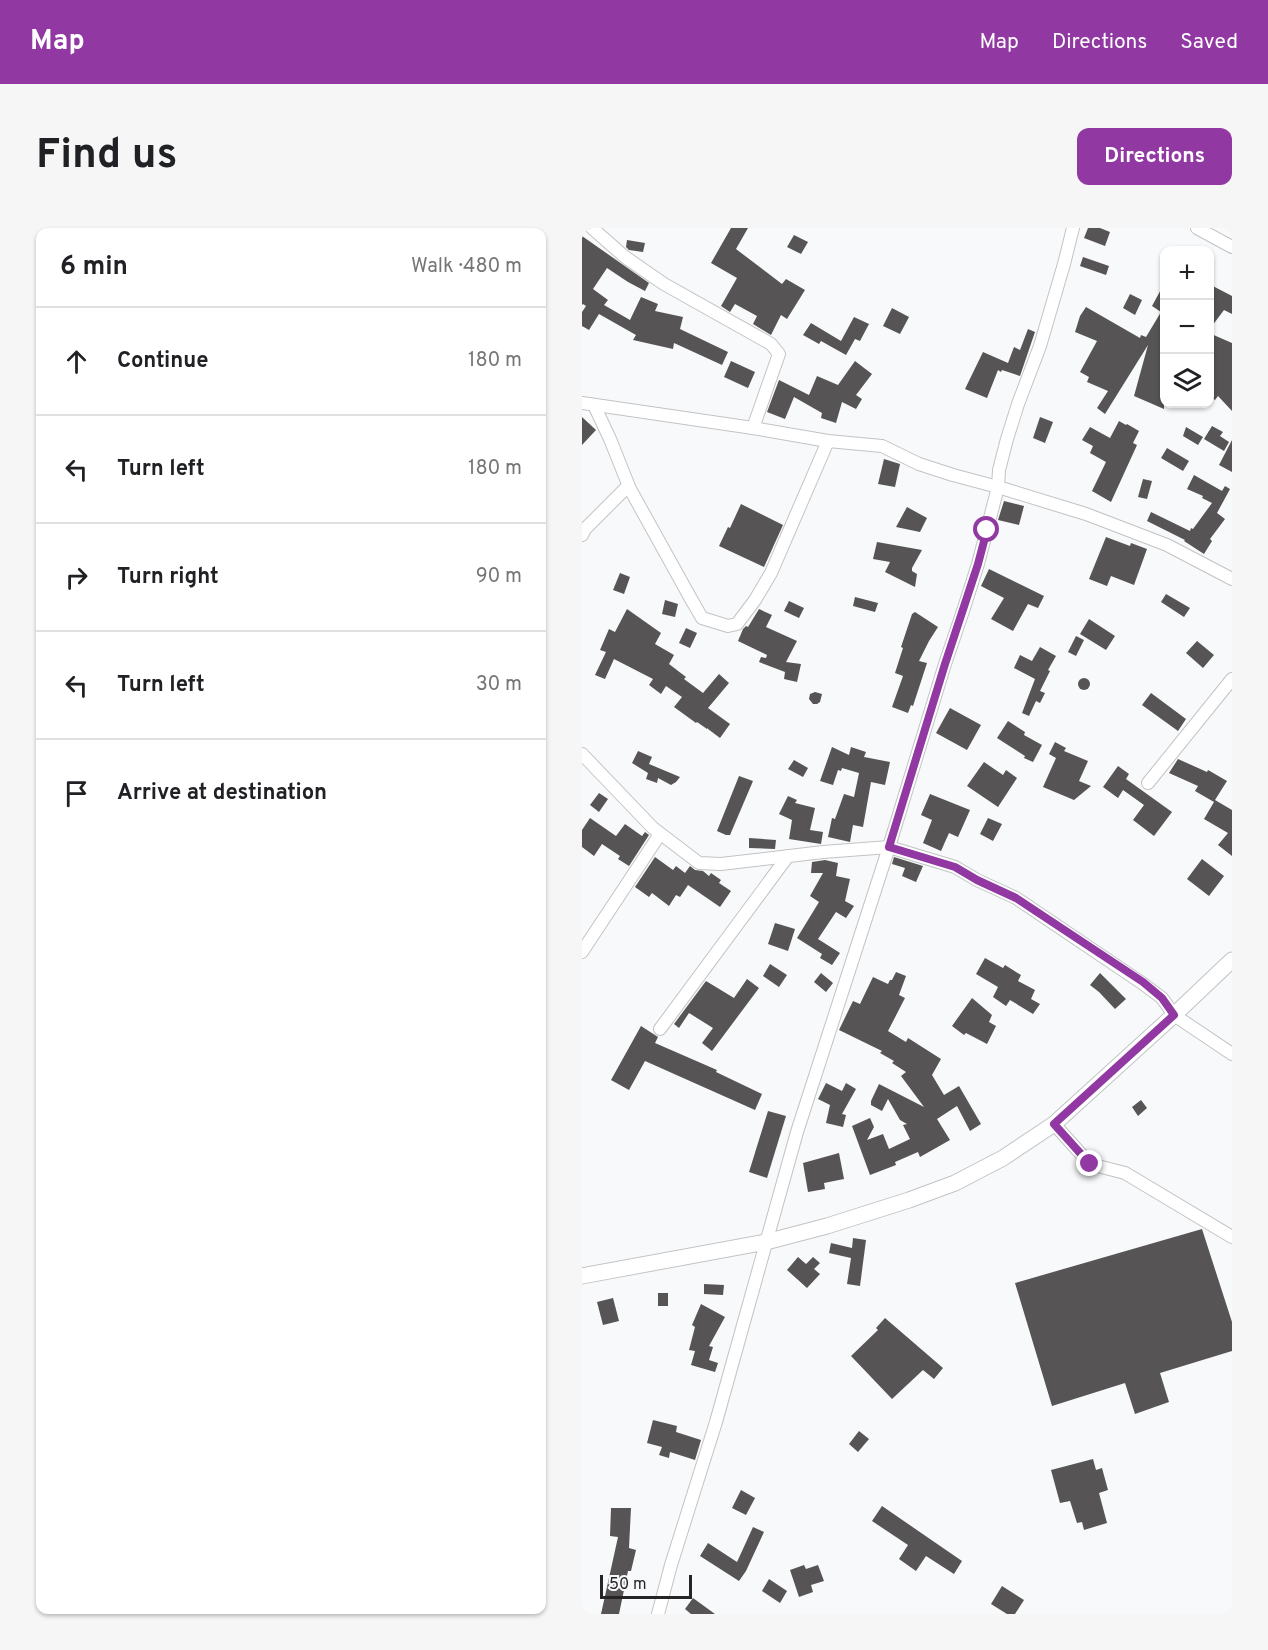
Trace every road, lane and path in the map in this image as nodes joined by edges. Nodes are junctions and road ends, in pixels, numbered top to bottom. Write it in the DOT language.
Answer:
graph roads {
  1 [pos="592,228"];
  2 [pos="1073,228"];
  3 [pos="1197,228"];
  4 [pos="1232,247"];
  5 [pos="588,404"];
  6 [pos="753,428"];
  7 [pos="828,441"];
  8 [pos="628,486"];
  9 [pos="998,487"];
  10 [pos="582,535"];
  11 [pos="1232,579"];
  12 [pos="1232,679"];
  13 [pos="582,754"];
  14 [pos="1148,783"];
  15 [pos="660,834"];
  16 [pos="889,847"];
  17 [pos="788,856"];
  18 [pos="582,952"];
  19 [pos="1232,960"];
  20 [pos="1174,1015"];
  21 [pos="660,1029"];
  22 [pos="1232,1054"];
  23 [pos="1054,1124"];
  24 [pos="1232,1237"];
  25 [pos="766,1242"];
  26 [pos="582,1276"];
  27 [pos="658,1614"];
  1 -- 6 [label="street"];
  2 -- 9 [label="street"];
  3 -- 4 [label="street"];
  5 -- 6 [label="street"];
  5 -- 8 [label="street"];
  6 -- 7 [label="street"];
  7 -- 8 [label="street"];
  7 -- 9 [label="street"];
  8 -- 10 [label="street"];
  9 -- 11 [label="street"];
  9 -- 16 [label="street"];
  12 -- 14 [label="street"];
  13 -- 15 [label="street"];
  15 -- 17 [label="street"];
  15 -- 18 [label="street"];
  16 -- 17 [label="street"];
  16 -- 20 [label="street"];
  16 -- 25 [label="street"];
  17 -- 21 [label="street"];
  19 -- 20 [label="main road"];
  20 -- 22 [label="street"];
  20 -- 23 [label="main road"];
  23 -- 24 [label="street"];
  23 -- 25 [label="main road"];
  25 -- 26 [label="main road"];
  25 -- 27 [label="street"];
}
